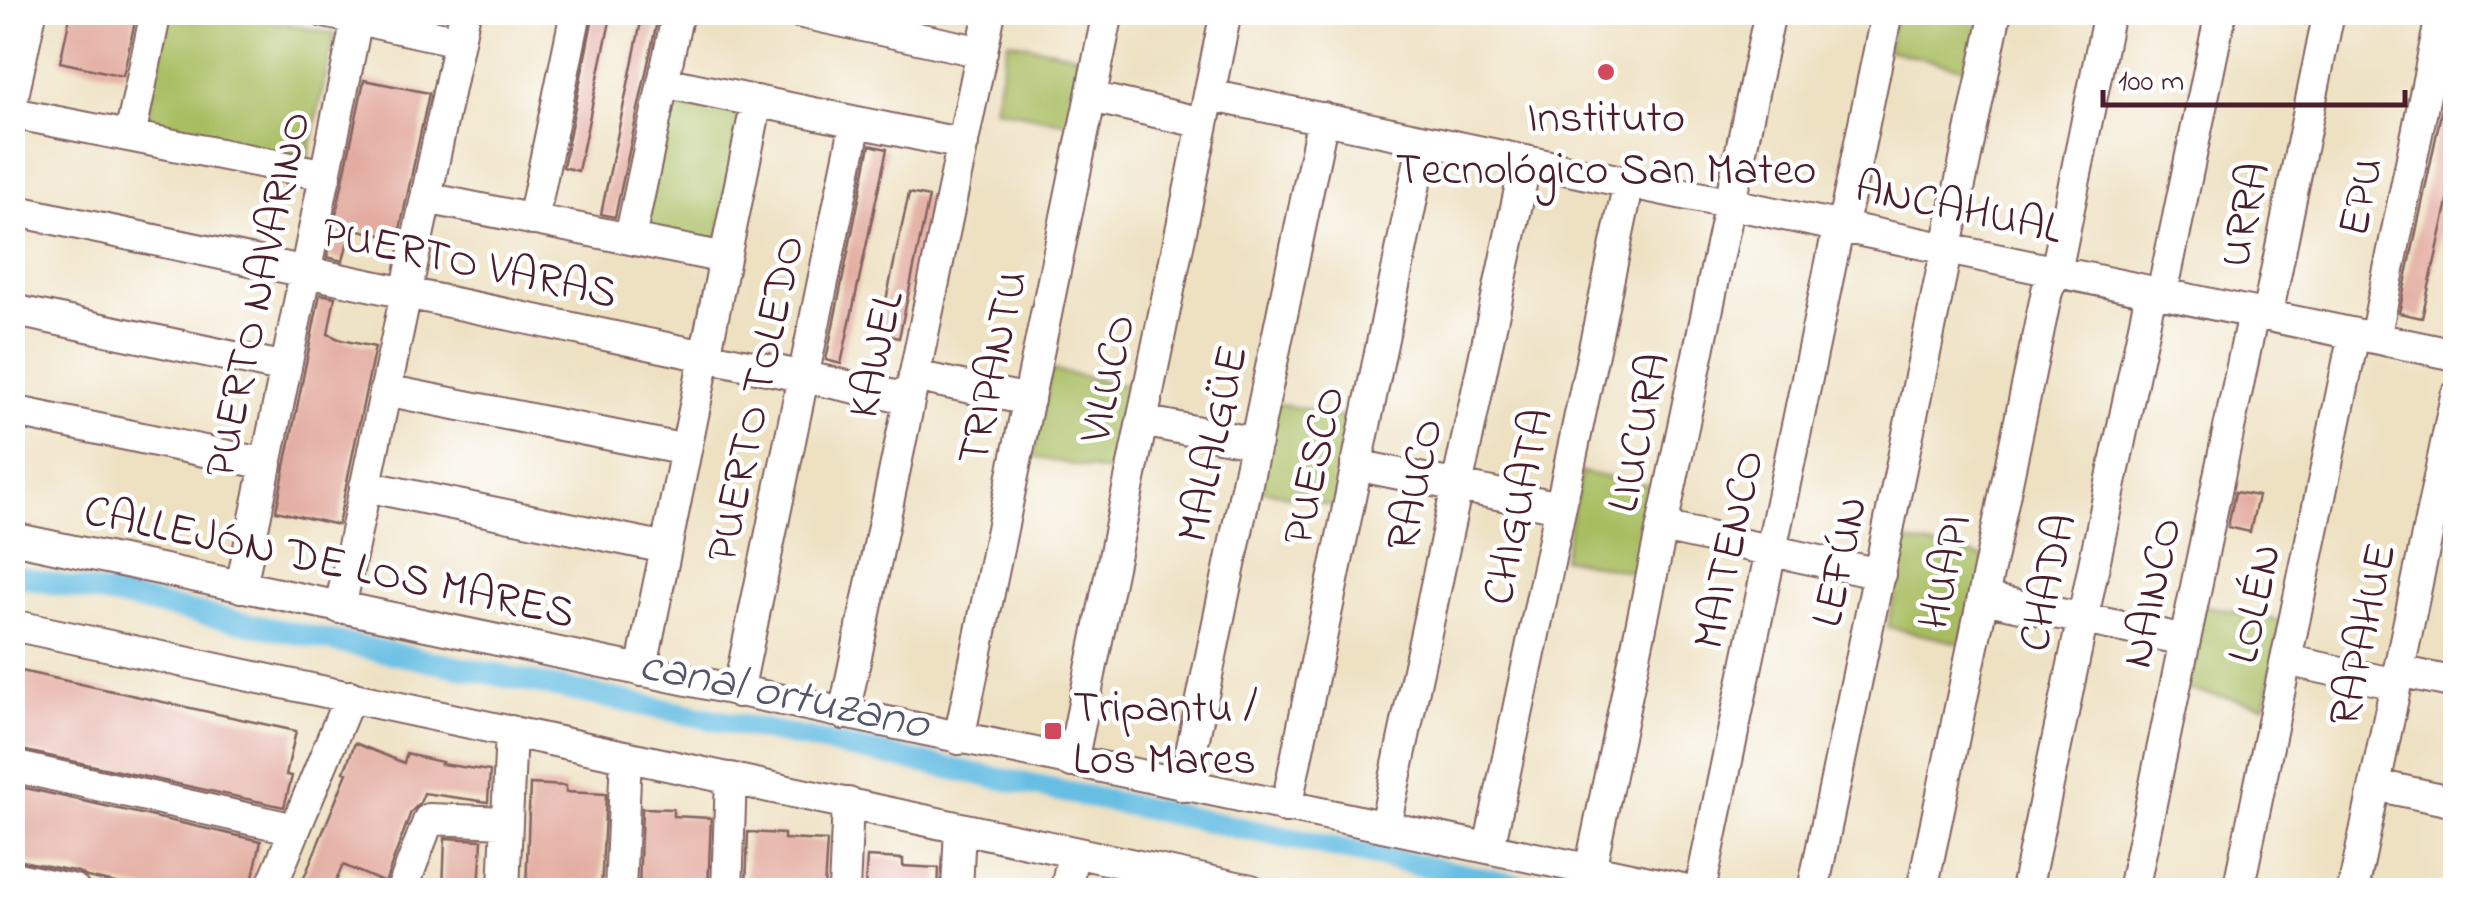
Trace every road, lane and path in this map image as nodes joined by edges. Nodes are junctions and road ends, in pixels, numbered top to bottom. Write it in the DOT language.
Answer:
graph roads {
  1 [pos="156,12"];
  2 [pos="324,12"];
  3 [pos="576,12"];
  4 [pos="678,12"];
  5 [pos="798,12"];
  6 [pos="990,12"];
  7 [pos="1108,12"];
  8 [pos="1226,12"];
  9 [pos="1770,12"];
  10 [pos="1888,12"];
  11 [pos="1996,12"];
  12 [pos="2109,12"];
  13 [pos="2221,12"];
  14 [pos="2329,12"];
  15 [pos="2442,12"];
  16 [pos="358,20"];
  17 [pos="462,26"];
  18 [pos="23,27"];
  19 [pos="982,52"];
  20 [pos="663,82"];
  21 [pos="1091,97"];
  22 [pos="12,101"];
  23 [pos="757,101"];
  24 [pos="1206,109"];
  25 [pos="12,112"];
  26 [pos="1323,118"];
  27 [pos="856,122"];
  28 [pos="130,136"];
  29 [pos="1424,140"];
  30 [pos="963,144"];
  31 [pos="1526,161"];
  32 [pos="326,176"];
  33 [pos="1629,182"];
  34 [pos="426,198"];
  35 [pos="1730,204"];
  36 [pos="12,210"];
  37 [pos="533,220"];
  38 [pos="1839,226"];
  39 [pos="630,238"];
  40 [pos="1948,249"];
  41 [pos="725,258"];
  42 [pos="306,272"];
  43 [pos="2056,272"];
  44 [pos="406,292"];
  45 [pos="2156,293"];
  46 [pos="12,310"];
  47 [pos="2260,314"];
  48 [pos="2364,336"];
  49 [pos="2456,355"];
  50 [pos="705,356"];
  51 [pos="286,368"];
  52 [pos="804,376"];
  53 [pos="912,387"];
  54 [pos="386,390"];
  55 [pos="2456,396"];
  56 [pos="1029,400"];
  57 [pos="12,411"];
  58 [pos="1142,421"];
  59 [pos="1256,443"];
  60 [pos="686,450"];
  61 [pos="266,464"];
  62 [pos="1356,465"];
  63 [pos="366,486"];
  64 [pos="1458,486"];
  65 [pos="1560,507"];
  66 [pos="1662,527"];
  67 [pos="12,538"];
  68 [pos="666,548"];
  69 [pos="1772,551"];
  70 [pos="1880,574"];
  71 [pos="242,587"];
  72 [pos="1983,598"];
  73 [pos="340,608"];
  74 [pos="2083,619"];
  75 [pos="12,625"];
  76 [pos="2185,640"];
  77 [pos="2286,660"];
  78 [pos="641,671"];
  79 [pos="2397,678"];
  80 [pos="2456,683"];
  81 [pos="738,692"];
  82 [pos="350,696"];
  83 [pos="844,714"];
  84 [pos="511,731"];
  85 [pos="960,739"];
  86 [pos="626,756"];
  87 [pos="1072,762"];
  88 [pos="12,766"];
  89 [pos="731,778"];
  90 [pos="2375,785"];
  91 [pos="1184,786"];
  92 [pos="2456,802"];
  93 [pos="848,803"];
  94 [pos="1286,808"];
  95 [pos="507,822"];
  96 [pos="1385,826"];
  97 [pos="295,828"];
  98 [pos="960,828"];
  99 [pos="1488,848"];
  100 [pos="1073,852"];
  101 [pos="1590,870"];
  102 [pos="12,877"];
  103 [pos="1183,883"];
  104 [pos="74,890"];
  105 [pos="270,890"];
  106 [pos="402,890"];
  107 [pos="504,890"];
  108 [pos="620,890"];
  109 [pos="727,890"];
  110 [pos="844,890"];
  111 [pos="958,890"];
  112 [pos="1066,890"];
  113 [pos="1251,890"];
  114 [pos="1686,890"];
  115 [pos="1700,890"];
  116 [pos="1813,890"];
  117 [pos="1922,890"];
  118 [pos="2026,890"];
  119 [pos="2132,890"];
  120 [pos="2238,890"];
  121 [pos="2353,890"];
  1 -- 28 [label="street"];
  2 -- 16 [label="street"];
  3 -- 37 [label="street"];
  4 -- 20 [label="street"];
  5 -- 19 [label="street"];
  6 -- 19 [label="street, KAWEL"];
  7 -- 21 [label="street, TRIPANTU"];
  8 -- 24 [label="street, VILUCO"];
  9 -- 35 [label="street, LIUCURA"];
  10 -- 38 [label="street, MAITENCO"];
  11 -- 40 [label="street, LEFÚN"];
  12 -- 43 [label="street, HUAPI"];
  13 -- 45 [label="street, CHADA"];
  14 -- 47 [label="street, URRA"];
  15 -- 48 [label="street, EPU"];
  16 -- 17 [label="street"];
  16 -- 32 [label="street, PUERTO NAVARINO"];
  17 -- 34 [label="street"];
  18 -- 22 [label="street"];
  19 -- 30 [label="street, KAWEL"];
  20 -- 23 [label="street"];
  20 -- 39 [label="street"];
  21 -- 24 [label="street, ANCAHUAL"];
  21 -- 56 [label="street, TRIPANTU"];
  23 -- 27 [label="street"];
  23 -- 41 [label="street"];
  24 -- 26 [label="street, ANCAHUAL"];
  24 -- 58 [label="street, VILUCO"];
  25 -- 28 [label="street"];
  26 -- 29 [label="street, ANCAHUAL"];
  26 -- 59 [label="street, MALALGÜE"];
  27 -- 30 [label="street"];
  27 -- 52 [label="street, PUERTO TOLEDO"];
  28 -- 32 [label="street"];
  29 -- 31 [label="street, ANCAHUAL"];
  29 -- 62 [label="street, PUESCO"];
  30 -- 53 [label="street, KAWEL"];
  31 -- 33 [label="street, ANCAHUAL"];
  31 -- 64 [label="street, RAUCO"];
  32 -- 42 [label="street, PUERTO NAVARINO"];
  33 -- 35 [label="street, ANCAHUAL"];
  33 -- 65 [label="street, CHIGUATA"];
  34 -- 37 [label="street"];
  34 -- 44 [label="street"];
  35 -- 38 [label="street, ANCAHUAL"];
  35 -- 66 [label="street, LIUCURA"];
  36 -- 42 [label="street, PUERTO VARAS"];
  37 -- 39 [label="street"];
  38 -- 40 [label="street, ANCAHUAL"];
  38 -- 69 [label="street, MAITENCO"];
  39 -- 41 [label="street"];
  40 -- 43 [label="street, ANCAHUAL"];
  40 -- 70 [label="street, LEFÚN"];
  41 -- 50 [label="street"];
  42 -- 44 [label="street, PUERTO VARAS"];
  42 -- 51 [label="street, PUERTO NAVARINO"];
  43 -- 45 [label="street, ANCAHUAL"];
  43 -- 72 [label="street, HUAPI"];
  44 -- 50 [label="street, PUERTO VARAS"];
  44 -- 54 [label="street"];
  45 -- 47 [label="street, ANCAHUAL"];
  45 -- 74 [label="street, CHADA"];
  46 -- 51 [label="street"];
  47 -- 48 [label="street, ANCAHUAL"];
  47 -- 76 [label="street, NAINCO"];
  48 -- 49 [label="street, ANCAHUAL"];
  48 -- 77 [label="street, LOLÉN"];
  50 -- 52 [label="street, PUERTO VARAS"];
  50 -- 60 [label="street"];
  51 -- 61 [label="street, PUERTO NAVARINO"];
  52 -- 53 [label="street, PUERTO VARAS"];
  52 -- 81 [label="street, PUERTO TOLEDO"];
  53 -- 56 [label="street, PUERTO VARAS"];
  53 -- 83 [label="street, KAWEL"];
  54 -- 60 [label="street"];
  54 -- 63 [label="street"];
  55 -- 79 [label="street, RAPAHUE"];
  56 -- 85 [label="street, TRIPANTU"];
  57 -- 61 [label="street"];
  58 -- 59 [label="street"];
  58 -- 87 [label="street, VILUCO"];
  59 -- 91 [label="street, MALALGÜE"];
  60 -- 68 [label="street"];
  61 -- 71 [label="street, PUERTO NAVARINO"];
  62 -- 64 [label="street"];
  62 -- 94 [label="street, PUESCO"];
  63 -- 68 [label="street"];
  63 -- 73 [label="street"];
  64 -- 65 [label="street"];
  64 -- 96 [label="street, RAUCO"];
  65 -- 99 [label="street, CHIGUATA"];
  66 -- 69 [label="street"];
  66 -- 101 [label="street, LIUCURA"];
  67 -- 71 [label="street, CALLEJÓN DE LOS MARES"];
  68 -- 78 [label="street"];
  69 -- 70 [label="street"];
  69 -- 115 [label="street, MAITENCO"];
  70 -- 116 [label="street, LEFÚN"];
  71 -- 73 [label="street, CALLEJÓN DE LOS MARES"];
  72 -- 74 [label="street"];
  72 -- 117 [label="street, HUAPI"];
  73 -- 78 [label="street, CALLEJÓN DE LOS MARES"];
  74 -- 76 [label="street"];
  74 -- 118 [label="street, CHADA"];
  75 -- 82 [label="street"];
  76 -- 119 [label="street, NAINCO"];
  77 -- 79 [label="street"];
  77 -- 120 [label="street, LOLÉN"];
  78 -- 81 [label="street, CALLEJÓN DE LOS MARES"];
  79 -- 80 [label="street"];
  79 -- 90 [label="street, RAPAHUE"];
  81 -- 83 [label="street, CALLEJÓN DE LOS MARES"];
  82 -- 84 [label="street"];
  82 -- 97 [label="street"];
  83 -- 85 [label="street, CALLEJÓN DE LOS MARES"];
  84 -- 86 [label="street"];
  84 -- 95 [label="street"];
  85 -- 87 [label="street, CALLEJÓN DE LOS MARES"];
  86 -- 89 [label="street"];
  86 -- 108 [label="street"];
  87 -- 91 [label="street, CALLEJÓN DE LOS MARES"];
  88 -- 97 [label="street"];
  89 -- 93 [label="street"];
  89 -- 109 [label="street"];
  90 -- 92 [label="street"];
  90 -- 121 [label="street, RAPAHUE"];
  91 -- 94 [label="street, CALLEJÓN DE LOS MARES"];
  93 -- 98 [label="street"];
  93 -- 110 [label="street"];
  94 -- 96 [label="street, CALLEJÓN DE LOS MARES"];
  95 -- 106 [label="street"];
  95 -- 107 [label="street"];
  96 -- 99 [label="street, CALLEJÓN DE LOS MARES"];
  97 -- 105 [label="street"];
  98 -- 100 [label="street"];
  98 -- 111 [label="street"];
  99 -- 101 [label="street, CALLEJÓN DE LOS MARES"];
  100 -- 103 [label="street"];
  100 -- 112 [label="street"];
  101 -- 114 [label="street, CALLEJÓN DE LOS MARES"];
  102 -- 104 [label="street"];
  103 -- 113 [label="street"];
}
